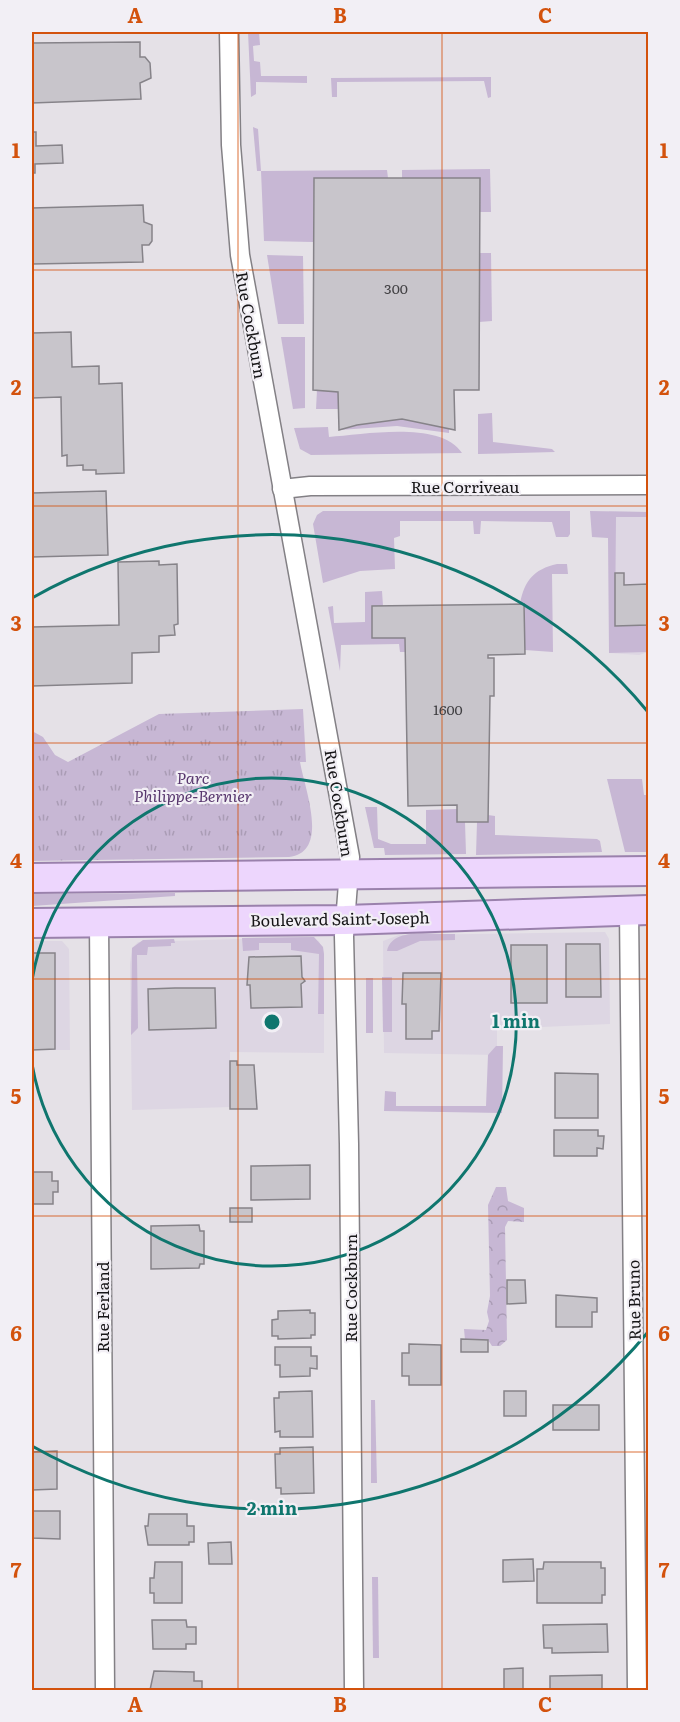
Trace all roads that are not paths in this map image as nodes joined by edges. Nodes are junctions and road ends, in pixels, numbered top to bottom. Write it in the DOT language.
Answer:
graph roads {
  1 [pos="229,32"];
  2 [pos="648,485"];
  3 [pos="282,489"];
  4 [pos="648,871"];
  5 [pos="350,872"];
  6 [pos="32,878"];
  7 [pos="639,910"];
  8 [pos="345,920"];
  9 [pos="32,923"];
  10 [pos="99,923"];
  11 [pos="105,1690"];
  12 [pos="354,1690"];
  13 [pos="638,1690"];
  1 -- 3 [label="street, Rue Cockburn"];
  2 -- 3 [label="street, Rue Corriveau"];
  3 -- 5 [label="street, Rue Cockburn"];
  4 -- 5 [label="main road"];
  5 -- 6 [label="main road"];
  5 -- 8 [label="street, Rue Cockburn"];
  7 -- 8 [label="main road, Boulevard Saint-Joseph"];
  7 -- 13 [label="street, Rue Bruno"];
  8 -- 10 [label="main road, Boulevard Saint-Joseph"];
  8 -- 12 [label="street, Rue Cockburn"];
  9 -- 10 [label="main road, Boulevard Saint-Joseph"];
  10 -- 11 [label="street, Rue Ferland"];
}
